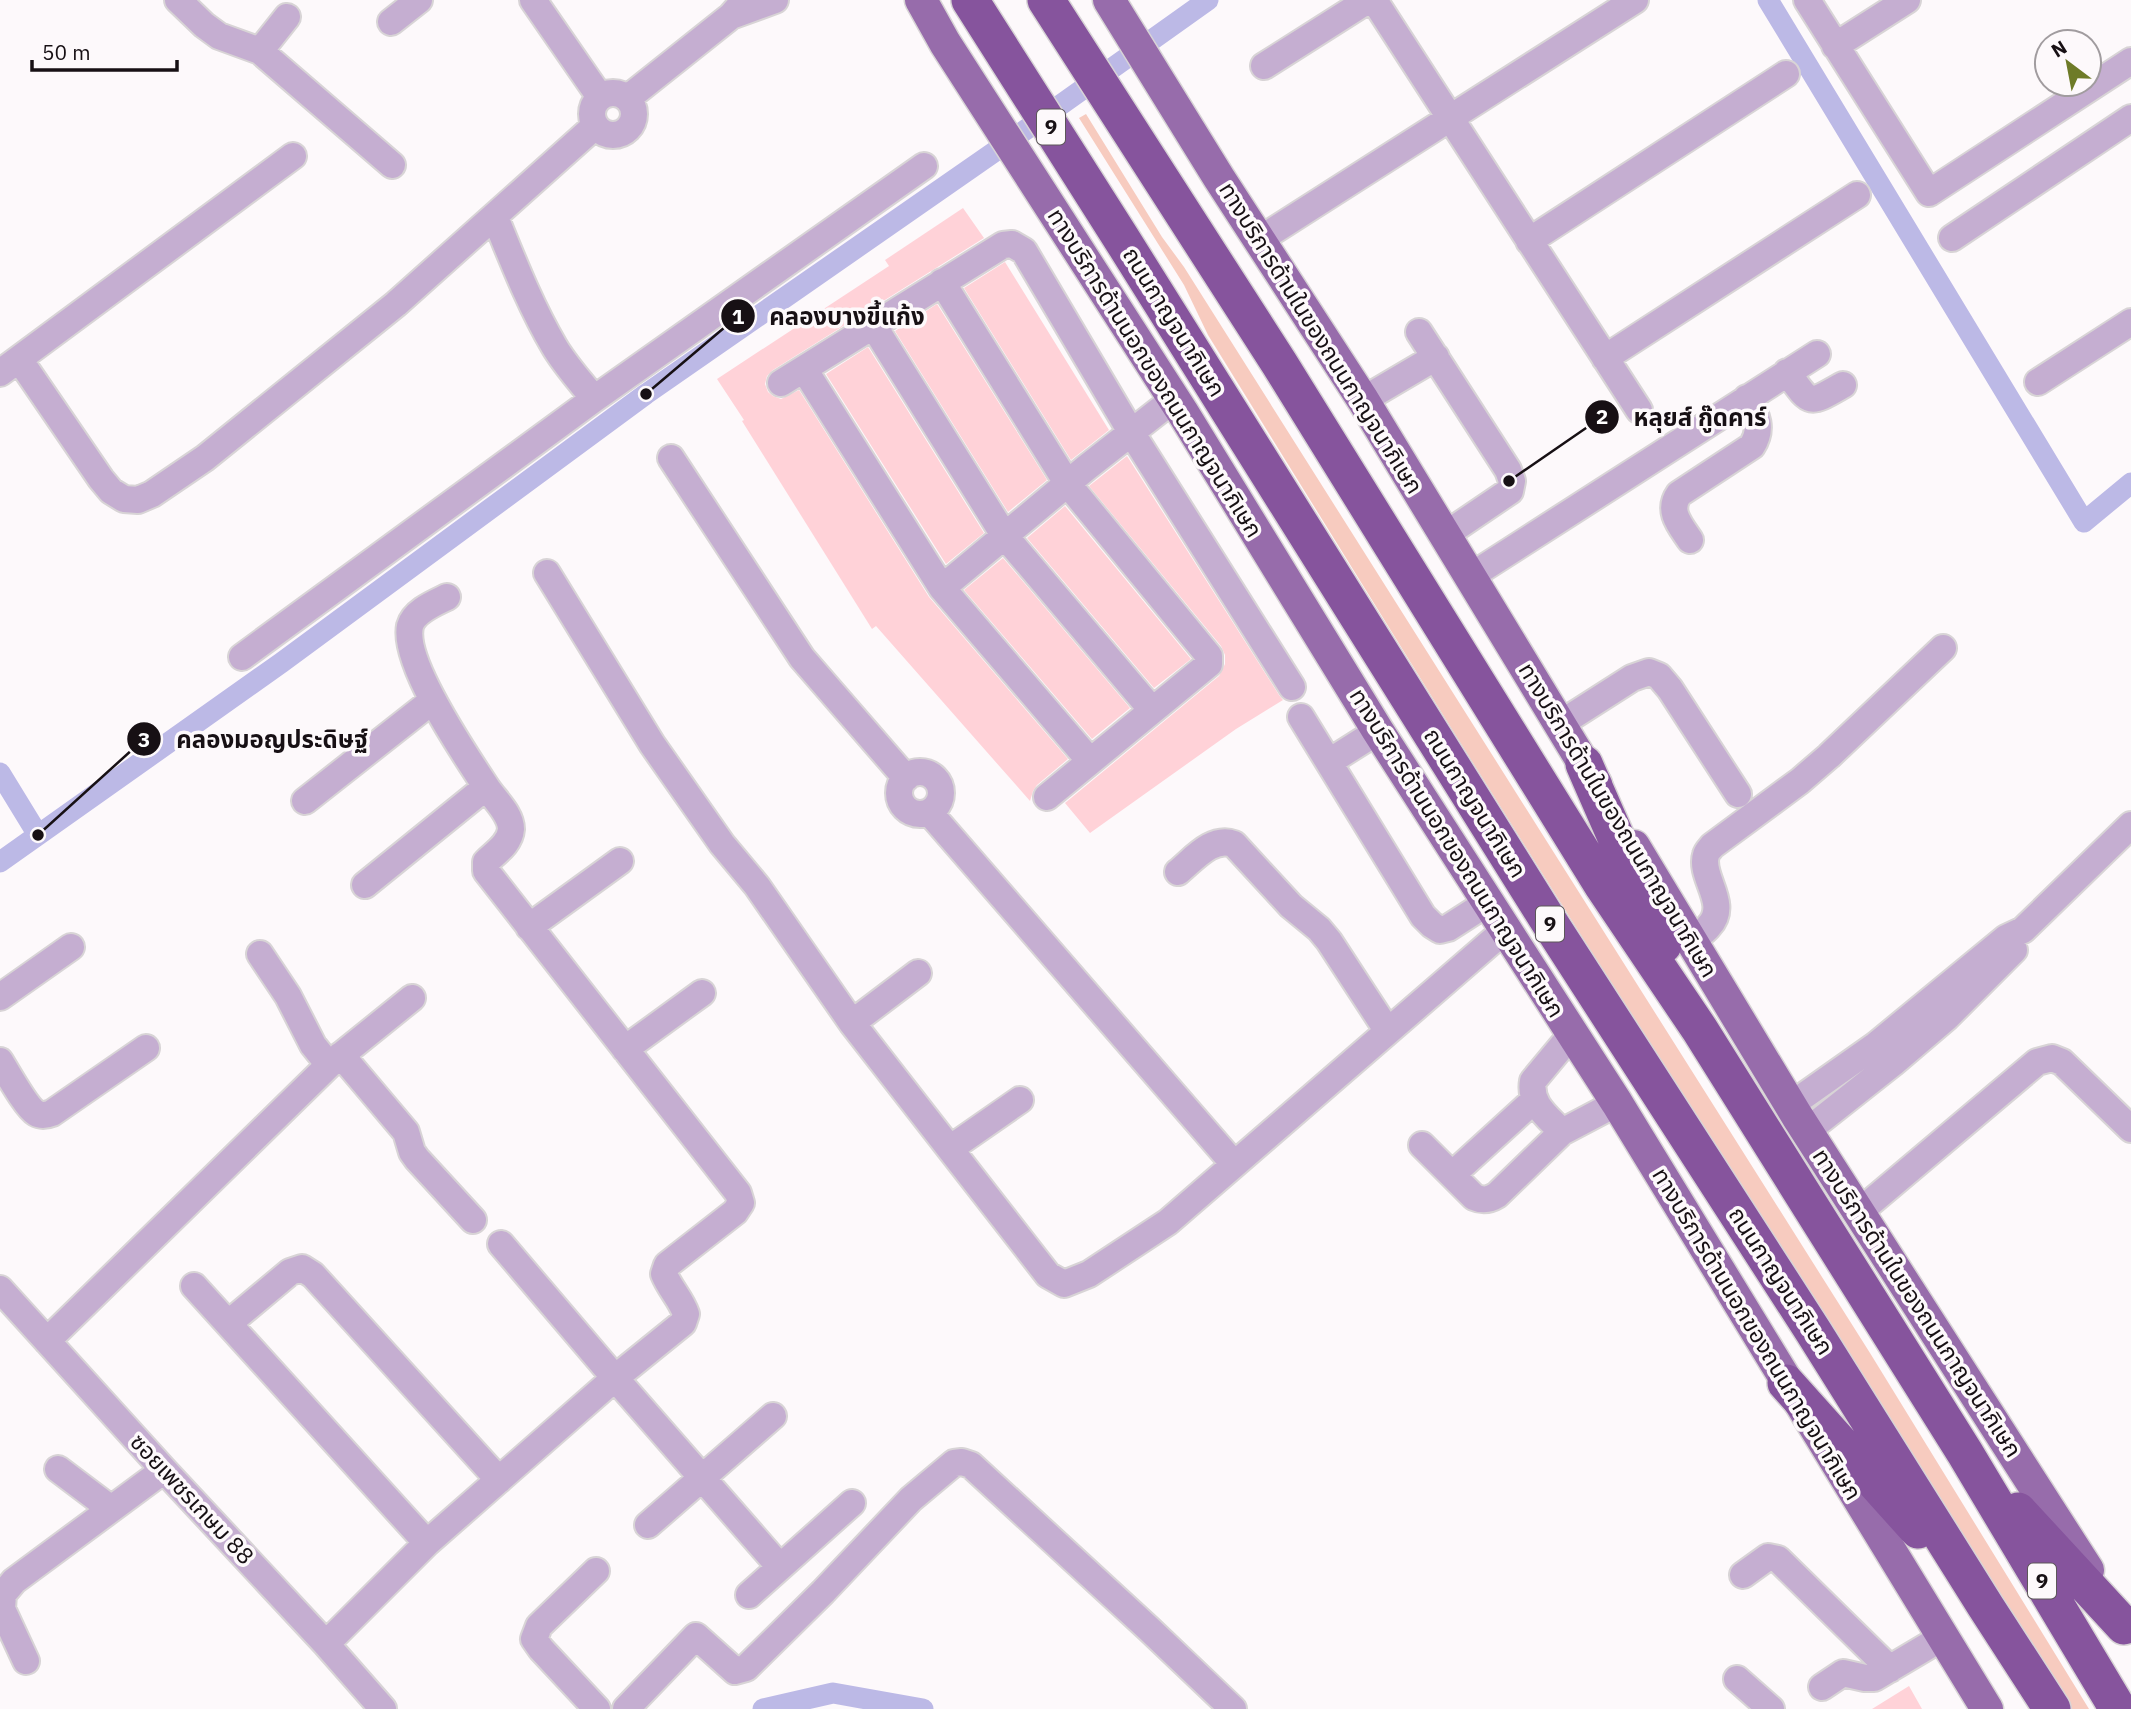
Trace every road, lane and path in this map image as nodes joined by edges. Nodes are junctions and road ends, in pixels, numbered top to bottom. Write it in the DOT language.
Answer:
graph roads {
  1 [pos="178,0"];
  2 [pos="419,0"];
  3 [pos="533,0"];
  4 [pos="775,0"];
  5 [pos="921,0"];
  6 [pos="1046,0"];
  7 [pos="1109,0"];
  8 [pos="1368,0"];
  9 [pos="1374,0"];
  10 [pos="1634,0"];
  11 [pos="1807,0"];
  12 [pos="1907,0"];
  13 [pos="738,8"];
  14 [pos="975,8"];
  15 [pos="286,17"];
  16 [pos="391,22"];
  17 [pos="1835,46"];
  18 [pos="260,51"];
  19 [pos="2131,61"];
  20 [pos="1264,66"];
  21 [pos="1786,74"];
  22 [pos="600,97"];
  23 [pos="628,98"];
  24 [pos="1450,118"];
  25 [pos="2131,118"];
  26 [pos="595,126"];
  27 [pos="293,156"];
  28 [pos="392,165"];
  29 [pos="925,166"];
  30 [pos="1857,195"];
  31 [pos="495,217"];
  32 [pos="1952,238"];
  33 [pos="1259,240"];
  34 [pos="1529,241"];
  35 [pos="942,282"];
  36 [pos="2131,322"];
  37 [pos="873,326"];
  38 [pos="1419,332"];
  39 [pos="1817,354"];
  40 [pos="1436,357"];
  41 [pos="1605,358"];
  42 [pos="9,366"];
  43 [pos="804,369"];
  44 [pos="1787,372"];
  45 [pos="2038,382"];
  46 [pos="780,383"];
  47 [pos="1843,385"];
  48 [pos="1747,398"];
  49 [pos="594,399"];
  50 [pos="1174,399"];
  51 [pos="1363,401"];
  52 [pos="1639,410"];
  53 [pos="1131,432"];
  54 [pos="671,458"];
  55 [pos="1068,483"];
  56 [pos="1004,535"];
  57 [pos="1445,535"];
  58 [pos="1690,540"];
  59 [pos="547,573"];
  60 [pos="1471,576"];
  61 [pos="942,588"];
  62 [pos="447,597"];
  63 [pos="1943,648"];
  64 [pos="242,657"];
  65 [pos="1292,687"];
  66 [pos="432,701"];
  67 [pos="1152,710"];
  68 [pos="1301,717"];
  69 [pos="1560,724"];
  70 [pos="1378,731"];
  71 [pos="1090,761"];
  72 [pos="1329,762"];
  73 [pos="1584,764"];
  74 [pos="486,787"];
  75 [pos="1738,794"];
  76 [pos="1047,797"];
  77 [pos="305,802"];
  78 [pos="2131,825"];
  79 [pos="620,861"];
  80 [pos="1178,872"];
  81 [pos="365,885"];
  82 [pos="1488,903"];
  83 [pos="529,927"];
  84 [pos="1505,930"];
  85 [pos="2023,930"];
  86 [pos="1691,940"];
  87 [pos="71,947"];
  88 [pos="260,954"];
  89 [pos="918,972"];
  90 [pos="702,993"];
  91 [pos="0,997"];
  92 [pos="412,998"];
  93 [pos="852,1023"];
  94 [pos="1387,1030"];
  95 [pos="1700,1030"];
  96 [pos="1572,1034"];
  97 [pos="146,1048"];
  98 [pos="625,1049"];
  99 [pos="335,1060"];
  100 [pos="0,1061"];
  101 [pos="1020,1100"];
  102 [pos="1533,1101"];
  103 [pos="1616,1103"];
  104 [pos="1791,1105"];
  105 [pos="2131,1129"];
  106 [pos="1807,1131"];
  107 [pos="1562,1132"];
  108 [pos="1422,1145"];
  109 [pos="951,1148"];
  110 [pos="1234,1164"];
  111 [pos="1453,1174"];
  112 [pos="1858,1213"];
  113 [pos="473,1220"];
  114 [pos="501,1244"];
  115 [pos="194,1286"];
  116 [pos="0,1289"];
  117 [pos="229,1323"];
  118 [pos="47,1341"];
  119 [pos="615,1378"];
  120 [pos="1786,1383"];
  121 [pos="773,1416"];
  122 [pos="1965,1453"];
  123 [pos="58,1469"];
  124 [pos="164,1470"];
  125 [pos="701,1477"];
  126 [pos="499,1480"];
  127 [pos="852,1503"];
  128 [pos="111,1509"];
  129 [pos="648,1525"];
  130 [pos="427,1543"];
  131 [pos="780,1566"];
  132 [pos="596,1571"];
  133 [pos="1743,1575"];
  134 [pos="749,1595"];
  135 [pos="1986,1607"];
  136 [pos="2127,1633"];
  137 [pos="1943,1637"];
  138 [pos="326,1644"];
  139 [pos="26,1661"];
  140 [pos="1890,1669"];
  141 [pos="1737,1679"];
  142 [pos="1822,1687"];
  143 [pos="383,1709"];
  144 [pos="597,1709"];
  145 [pos="626,1709"];
  146 [pos="1233,1709"];
  147 [pos="1771,1709"];
  148 [pos="1987,1709"];
  149 [pos="2052,1709"];
  150 [pos="2118,1709"];
  1 -- 18 [label="street"];
  2 -- 16 [label="street"];
  3 -- 22 [label="street"];
  4 -- 13 [label="street"];
  5 -- 50 [label="main road, ทางบริการด้านนอกของถนนกาญจนาภิเษก"];
  6 -- 95 [label="highway, 9"];
  7 -- 33 [label="main road, ทางบริการด้านในของถนนกาญจนาภิเษก"];
  8 -- 20 [label="street"];
  9 -- 24 [label="street"];
  10 -- 24 [label="street"];
  11 -- 17 [label="street"];
  12 -- 17 [label="street"];
  13 -- 23 [label="street"];
  14 -- 135 [label="highway, ถนนกาญจนาภิเษก / 9"];
  15 -- 18 [label="street"];
  17 -- 19 [label="street"];
  18 -- 28 [label="street"];
  21 -- 34 [label="street"];
  22 -- 23 [label="street"];
  22 -- 26 [label="street"];
  23 -- 26 [label="street"];
  24 -- 33 [label="street"];
  24 -- 34 [label="street"];
  25 -- 32 [label="street"];
  26 -- 31 [label="street"];
  27 -- 42 [label="street"];
  29 -- 49 [label="street"];
  30 -- 41 [label="street"];
  31 -- 42 [label="street"];
  31 -- 49 [label="street"];
  33 -- 51 [label="main road, ทางบริการด้านในของถนนกาญจนาภิเษก"];
  34 -- 41 [label="street"];
  35 -- 37 [label="street"];
  35 -- 53 [label="street"];
  35 -- 55 [label="street"];
  36 -- 45 [label="street"];
  37 -- 43 [label="street"];
  37 -- 56 [label="street"];
  38 -- 40 [label="street"];
  39 -- 44 [label="street"];
  40 -- 51 [label="street"];
  40 -- 57 [label="street"];
  41 -- 52 [label="street"];
  43 -- 46 [label="street"];
  43 -- 61 [label="street"];
  44 -- 47 [label="street"];
  44 -- 48 [label="street"];
  48 -- 58 [label="street"];
  48 -- 60 [label="street"];
  49 -- 64 [label="street"];
  50 -- 53 [label="street"];
  50 -- 70 [label="main road, ทางบริการด้านนอกของถนนกาญจนาภิเษก"];
  51 -- 57 [label="main road, ทางบริการด้านในของถนนกาญจนาภิเษก"];
  53 -- 55 [label="street"];
  53 -- 65 [label="street"];
  54 -- 110 [label="street"];
  55 -- 56 [label="street"];
  55 -- 67 [label="street"];
  56 -- 61 [label="street"];
  56 -- 67 [label="street"];
  57 -- 60 [label="main road, ทางบริการด้านในของถนนกาญจนาภิเษก"];
  59 -- 93 [label="street"];
  60 -- 69 [label="main road, ทางบริการด้านในของถนนกาญจนาภิเษก"];
  61 -- 71 [label="street"];
  62 -- 66 [label="street"];
  63 -- 86 [label="street"];
  66 -- 74 [label="street"];
  66 -- 77 [label="street"];
  67 -- 71 [label="street"];
  68 -- 72 [label="street"];
  69 -- 73 [label="main road, ทางบริการด้านในของถนนกาญจนาภิเษก"];
  69 -- 75 [label="street"];
  70 -- 72 [label="street"];
  70 -- 82 [label="main road, ทางบริการด้านนอกของถนนกาญจนาภิเษก"];
  71 -- 76 [label="street"];
  72 -- 82 [label="street"];
  73 -- 86 [label="main road, ทางบริการด้านในของถนนกาญจนาภิเษก"];
  73 -- 95 [label="highway"];
  74 -- 81 [label="street"];
  74 -- 83 [label="street"];
  78 -- 85 [label="street"];
  79 -- 83 [label="street"];
  80 -- 94 [label="street"];
  82 -- 84 [label="main road, ทางบริการด้านนอกของถนนกาญจนาภิเษก"];
  83 -- 98 [label="street"];
  84 -- 94 [label="street"];
  84 -- 96 [label="main road, ทางบริการด้านนอกของถนนกาญจนาภิเษก"];
  85 -- 104 [label="street"];
  85 -- 106 [label="street"];
  86 -- 104 [label="main road, ทางบริการด้านในของถนนกาญจนาภิเษก"];
  87 -- 91 [label="street"];
  88 -- 99 [label="street"];
  89 -- 93 [label="street"];
  90 -- 98 [label="street"];
  92 -- 99 [label="street"];
  93 -- 109 [label="street"];
  94 -- 110 [label="street"];
  95 -- 122 [label="highway, 9"];
  96 -- 102 [label="street"];
  96 -- 103 [label="main road, ทางบริการด้านนอกของถนนกาญจนาภิเษก"];
  97 -- 100 [label="street"];
  98 -- 119 [label="street"];
  99 -- 113 [label="street"];
  99 -- 118 [label="street"];
  101 -- 109 [label="street"];
  102 -- 107 [label="street"];
  102 -- 111 [label="street"];
  103 -- 107 [label="street"];
  103 -- 120 [label="main road, ทางบริการด้านนอกของถนนกาญจนาภิเษก"];
  104 -- 106 [label="main road, ทางบริการด้านในของถนนกาญจนาภิเษก"];
  105 -- 112 [label="street"];
  106 -- 112 [label="main road, ทางบริการด้านในของถนนกาญจนาภิเษก"];
  107 -- 111 [label="street"];
  108 -- 111 [label="street"];
  109 -- 110 [label="street"];
  112 -- 136 [label="main road, ทางบริการด้านในของถนนกาญจนาภิเษก"];
  114 -- 119 [label="street"];
  115 -- 117 [label="street"];
  116 -- 118 [label="street, ซอยเพชรเกษม 88"];
  117 -- 126 [label="street"];
  117 -- 130 [label="street"];
  118 -- 124 [label="street, ซอยเพชรเกษม 88"];
  119 -- 125 [label="street"];
  119 -- 126 [label="street"];
  120 -- 135 [label="highway"];
  120 -- 137 [label="main road, ทางบริการด้านนอกของถนนกาญจนาภิเษก"];
  121 -- 125 [label="street"];
  122 -- 136 [label="highway"];
  122 -- 150 [label="highway, 9"];
  123 -- 128 [label="street"];
  124 -- 128 [label="street"];
  124 -- 138 [label="street, ซอยเพชรเกษม 88"];
  125 -- 129 [label="street"];
  125 -- 131 [label="street"];
  126 -- 130 [label="street"];
  127 -- 131 [label="street"];
  128 -- 139 [label="street"];
  130 -- 138 [label="street"];
  131 -- 134 [label="street"];
  132 -- 144 [label="street"];
  133 -- 140 [label="street"];
  135 -- 149 [label="highway, ถนนกาญจนาภิเษก / 9"];
  137 -- 140 [label="street"];
  137 -- 148 [label="main road, ทางบริการด้านนอกของถนนกาญจนาภิเษก"];
  138 -- 143 [label="street, ซอยเพชรเกษม 88"];
  140 -- 142 [label="street"];
  141 -- 147 [label="street"];
  145 -- 146 [label="street"];
}
